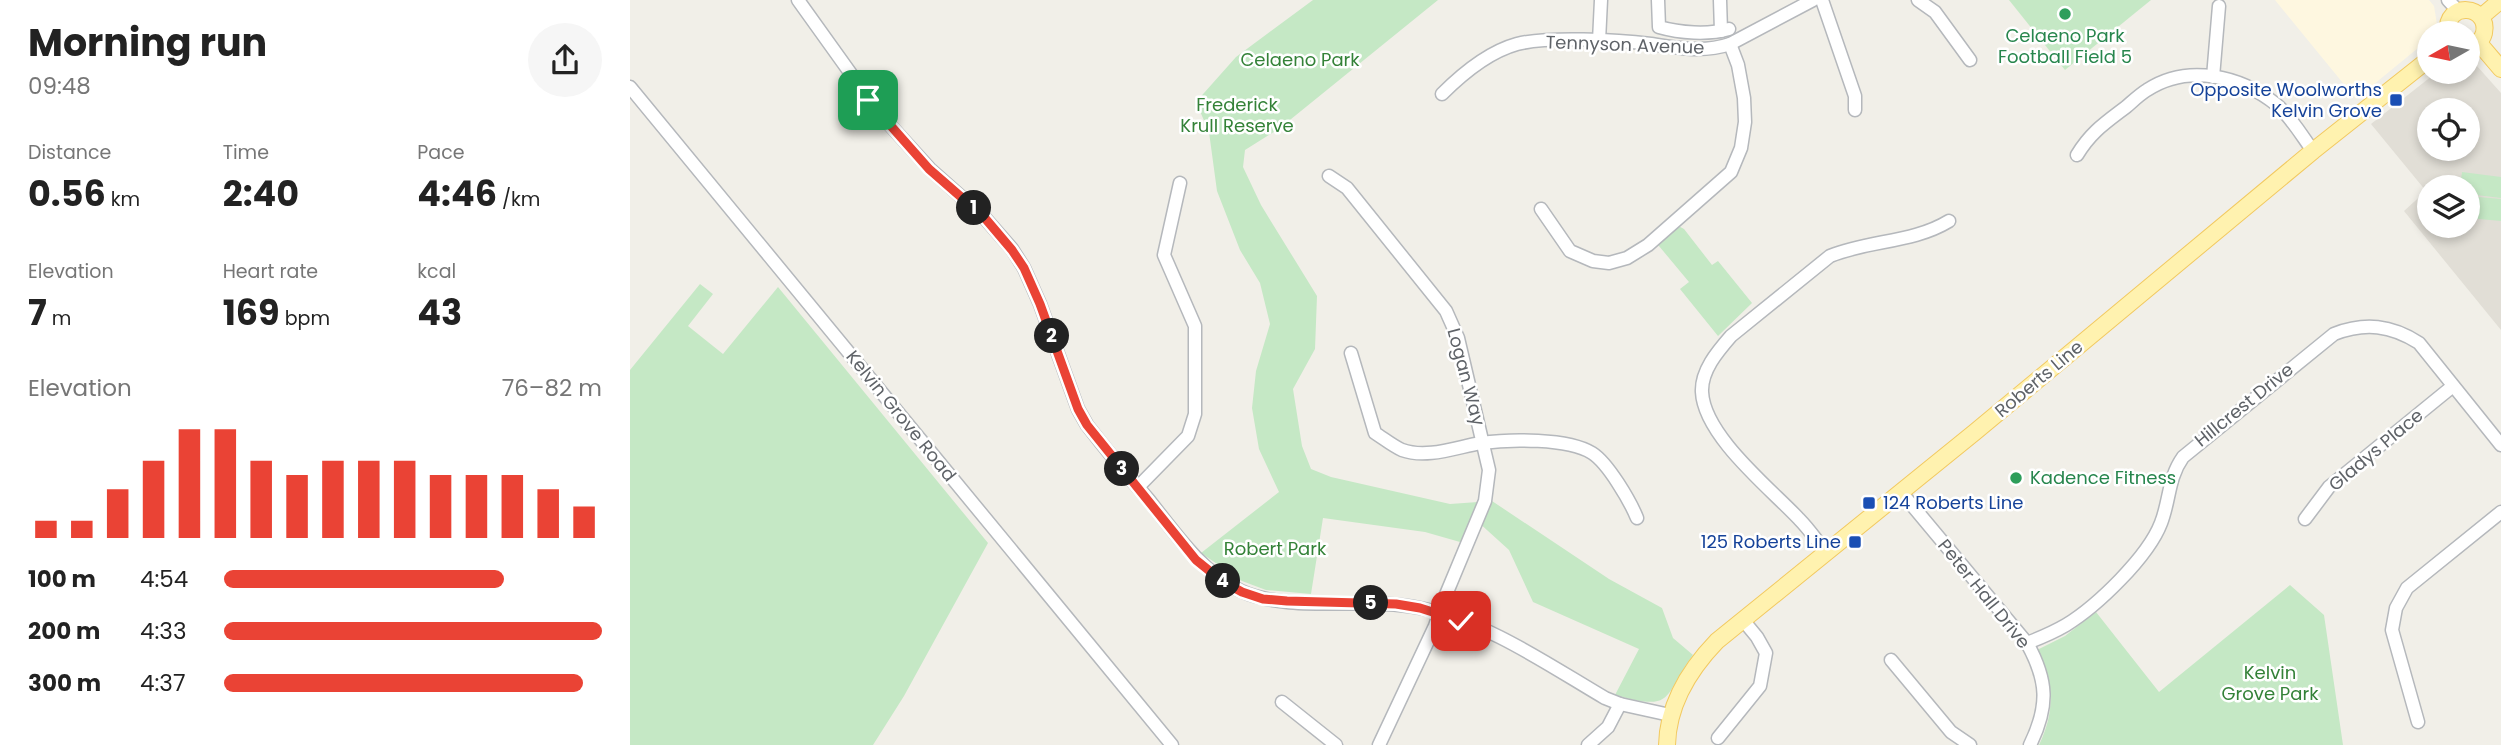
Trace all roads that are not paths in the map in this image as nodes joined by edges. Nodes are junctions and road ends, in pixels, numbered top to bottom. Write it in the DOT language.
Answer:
graph roads {
  1 [pos="798,0"];
  2 [pos="1601,0"];
  3 [pos="1658,0"];
  4 [pos="1720,0"];
  5 [pos="1813,0"];
  6 [pos="1822,0"];
  7 [pos="1918,0"];
  8 [pos="2501,1"];
  9 [pos="2219,6"];
  10 [pos="2453,6"];
  11 [pos="2481,17"];
  12 [pos="2480,37"];
  13 [pos="1599,41"];
  14 [pos="1730,44"];
  15 [pos="2480,50"];
  16 [pos="1970,60"];
  17 [pos="2417,69"];
  18 [pos="2501,69"];
  19 [pos="2213,77"];
  20 [pos="630,87"];
  21 [pos="1442,94"];
  22 [pos="1855,110"];
  23 [pos="2313,151"];
  24 [pos="2077,155"];
  25 [pos="1329,176"];
  26 [pos="1181,183"];
  27 [pos="1541,209"];
  28 [pos="1949,221"];
  29 [pos="1351,353"];
  30 [pos="2453,386"];
  31 [pos="1483,443"];
  32 [pos="2501,444"];
  33 [pos="1138,488"];
  34 [pos="1901,492"];
  35 [pos="2501,512"];
  36 [pos="1637,518"];
  37 [pos="2305,519"];
  38 [pos="1826,552"];
  39 [pos="1440,613"];
  40 [pos="1743,620"];
  41 [pos="2027,643"];
  42 [pos="1891,660"];
  43 [pos="1282,702"];
  44 [pos="1620,704"];
  45 [pos="1670,715"];
  46 [pos="2418,722"];
  47 [pos="1718,738"];
  48 [pos="1172,745"];
  49 [pos="1336,745"];
  50 [pos="1379,745"];
  51 [pos="1588,745"];
  52 [pos="1667,745"];
  53 [pos="1970,745"];
  54 [pos="2030,745"];
  1 -- 33 [label="street"];
  2 -- 13 [label="street"];
  3 -- 4 [label="street"];
  5 -- 14 [label="street, Tennyson Avenue"];
  6 -- 22 [label="street"];
  7 -- 16 [label="street"];
  8 -- 11 [label="main road"];
  9 -- 19 [label="street"];
  10 -- 11 [label="main road"];
  11 -- 12 [label="main road"];
  13 -- 14 [label="street, Tennyson Avenue"];
  13 -- 21 [label="street, Tennyson Avenue"];
  14 -- 27 [label="street"];
  15 -- 18 [label="main road"];
  17 -- 23 [label="main road, Roberts Line"];
  19 -- 23 [label="street"];
  19 -- 24 [label="street"];
  20 -- 48 [label="street, Kelvin Grove Road"];
  23 -- 34 [label="main road, Roberts Line"];
  25 -- 31 [label="street, Logan Way"];
  26 -- 33 [label="street"];
  28 -- 38 [label="street"];
  29 -- 31 [label="street"];
  30 -- 32 [label="street, Hillcrest Drive"];
  30 -- 37 [label="street, Gladys Place"];
  30 -- 41 [label="street, Hillcrest Drive"];
  31 -- 36 [label="street"];
  31 -- 39 [label="street, Logan Way"];
  33 -- 39 [label="street"];
  34 -- 38 [label="main road, Roberts Line"];
  34 -- 41 [label="street, Peter Hall Drive"];
  35 -- 46 [label="street"];
  38 -- 40 [label="main road, Roberts Line"];
  39 -- 44 [label="street"];
  39 -- 50 [label="street, Logan Way"];
  40 -- 45 [label="main road, Roberts Line"];
  40 -- 47 [label="street"];
  41 -- 54 [label="street, Peter Hall Drive"];
  42 -- 53 [label="street"];
  43 -- 49 [label="street"];
  44 -- 45 [label="street"];
  44 -- 51 [label="street"];
  45 -- 52 [label="main road, Roberts Line"];
}
